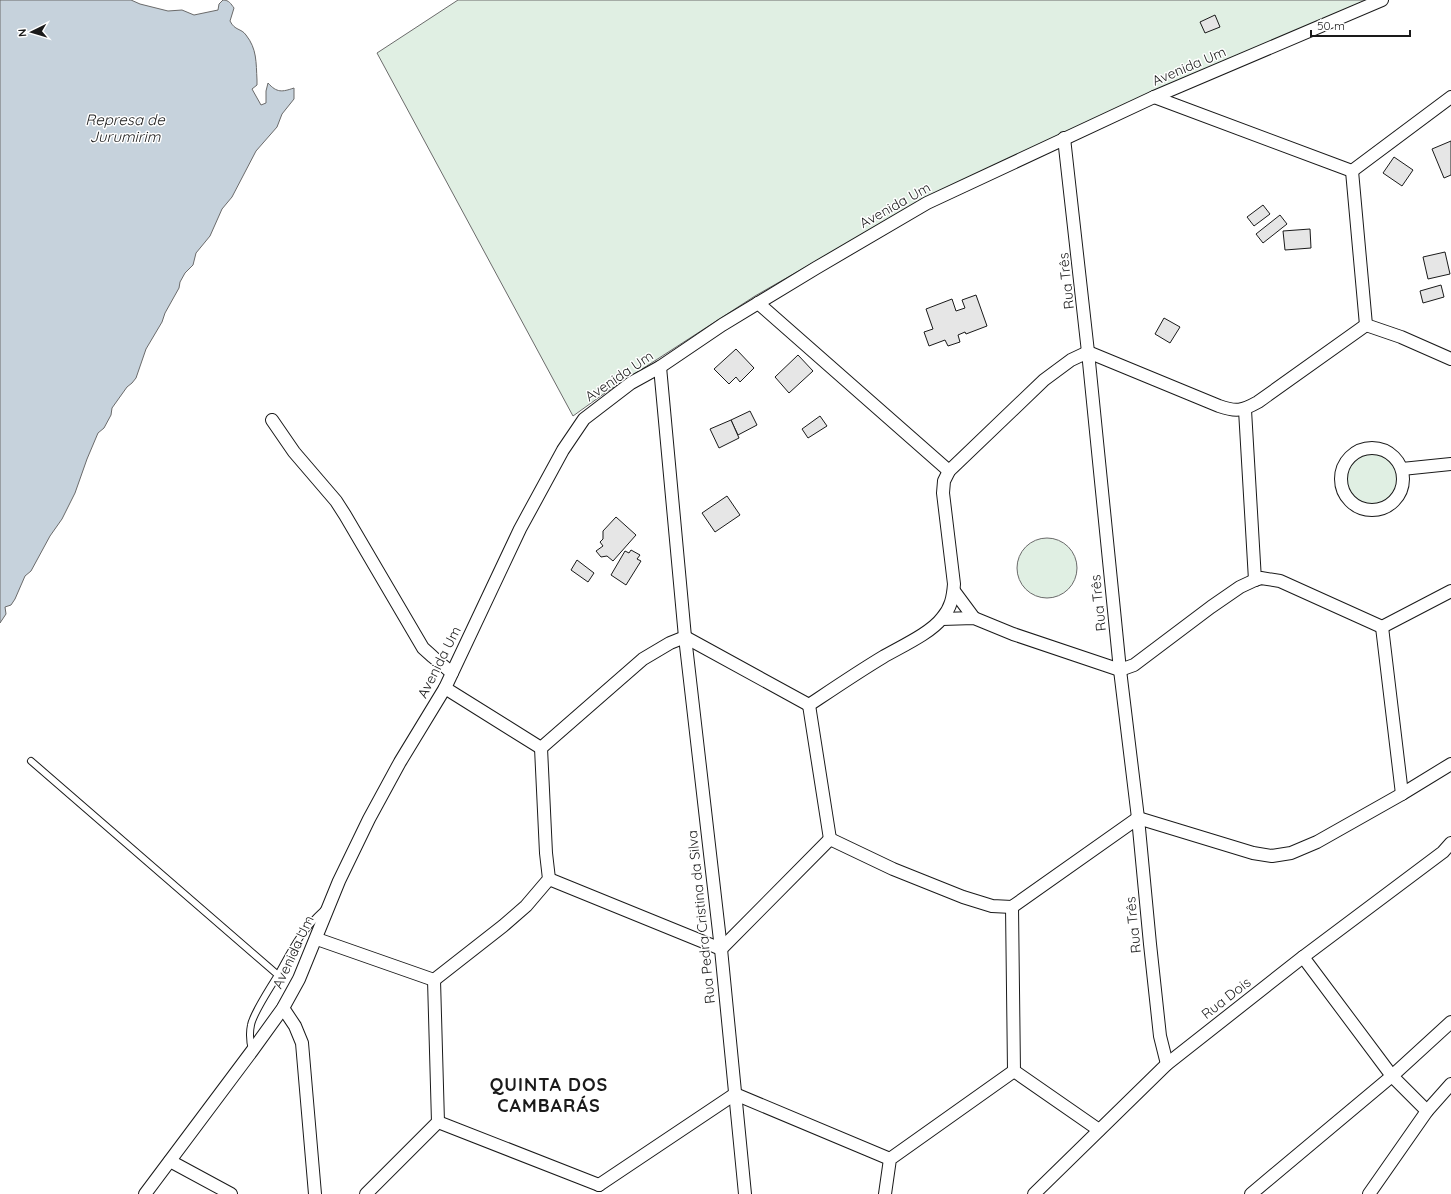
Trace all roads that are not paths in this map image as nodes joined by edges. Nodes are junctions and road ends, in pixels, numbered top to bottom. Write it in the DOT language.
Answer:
graph roads {
  1 [pos="1382,0"];
  2 [pos="1154,97"];
  3 [pos="1451,97"];
  4 [pos="1064,138"];
  5 [pos="1352,171"];
  6 [pos="758,303"];
  7 [pos="1366,325"];
  8 [pos="1088,352"];
  9 [pos="1451,359"];
  10 [pos="660,367"];
  11 [pos="1245,410"];
  12 [pos="272,420"];
  13 [pos="1451,464"];
  14 [pos="1402,469"];
  15 [pos="949,471"];
  16 [pos="1255,580"];
  17 [pos="954,591"];
  18 [pos="1451,591"];
  19 [pos="974,618"];
  20 [pos="942,620"];
  21 [pos="1382,627"];
  22 [pos="684,637"];
  23 [pos="1120,670"];
  24 [pos="452,672"];
  25 [pos="445,688"];
  26 [pos="809,705"];
  27 [pos="541,748"];
  28 [pos="31,761"];
  29 [pos="1451,764"];
  30 [pos="1402,794"];
  31 [pos="1138,818"];
  32 [pos="830,839"];
  33 [pos="1451,843"];
  34 [pos="549,879"];
  35 [pos="330,904"];
  36 [pos="1012,907"];
  37 [pos="316,939"];
  38 [pos="721,948"];
  39 [pos="1303,957"];
  40 [pos="278,975"];
  41 [pos="434,980"];
  42 [pos="283,1008"];
  43 [pos="1451,1022"];
  44 [pos="252,1051"];
  45 [pos="1167,1064"];
  46 [pos="1014,1071"];
  47 [pos="1392,1076"];
  48 [pos="1451,1084"];
  49 [pos="735,1094"];
  50 [pos="1427,1111"];
  51 [pos="438,1122"];
  52 [pos="1099,1130"];
  53 [pos="890,1159"];
  54 [pos="170,1161"];
  55 [pos="599,1189"];
  56 [pos="145,1194"];
  57 [pos="231,1194"];
  58 [pos="314,1194"];
  59 [pos="366,1194"];
  60 [pos="745,1194"];
  61 [pos="885,1194"];
  62 [pos="1034,1194"];
  63 [pos="1251,1194"];
  64 [pos="1369,1194"];
  1 -- 2 [label="street, Avenida Um"];
  2 -- 4 [label="street, Avenida Um"];
  2 -- 5 [label="street"];
  3 -- 5 [label="street"];
  4 -- 6 [label="street, Avenida Um"];
  4 -- 8 [label="street, Rua Três"];
  5 -- 7 [label="street"];
  6 -- 10 [label="street, Avenida Um"];
  6 -- 15 [label="street"];
  7 -- 9 [label="street"];
  7 -- 11 [label="street"];
  8 -- 11 [label="street"];
  8 -- 15 [label="street"];
  8 -- 23 [label="street, Rua Três"];
  10 -- 22 [label="street, Rua Pedra Cristina da Silva"];
  10 -- 24 [label="street, Avenida Um"];
  11 -- 16 [label="street"];
  12 -- 24 [label="street"];
  13 -- 14 [label="street"];
  14 -- 14 [label="street"];
  15 -- 17 [label="street"];
  16 -- 21 [label="street"];
  16 -- 23 [label="street"];
  17 -- 19 [label="street"];
  17 -- 20 [label="street"];
  18 -- 21 [label="street"];
  19 -- 20 [label="street"];
  19 -- 23 [label="street"];
  20 -- 26 [label="street"];
  21 -- 30 [label="street"];
  22 -- 26 [label="street"];
  22 -- 27 [label="street"];
  22 -- 38 [label="street, Rua Pedra Cristina da Silva"];
  23 -- 31 [label="street, Rua Três"];
  24 -- 25 [label="street, Avenida Um"];
  25 -- 27 [label="street"];
  25 -- 35 [label="street, Avenida Um"];
  26 -- 32 [label="street"];
  27 -- 34 [label="street"];
  28 -- 40 [label="lane"];
  29 -- 30 [label="street"];
  30 -- 31 [label="street"];
  31 -- 36 [label="street"];
  31 -- 45 [label="street, Rua Três"];
  32 -- 36 [label="street"];
  32 -- 38 [label="street"];
  33 -- 39 [label="street, Rua Dois"];
  34 -- 38 [label="street"];
  34 -- 41 [label="street"];
  35 -- 37 [label="street, Avenida Um"];
  35 -- 40 [label="lane"];
  36 -- 46 [label="street"];
  37 -- 41 [label="street"];
  37 -- 42 [label="street, Avenida Um"];
  38 -- 49 [label="street, Rua Pedra Cristina da Silva"];
  39 -- 45 [label="street, Rua Dois"];
  39 -- 47 [label="street"];
  40 -- 44 [label="lane"];
  41 -- 51 [label="street"];
  42 -- 44 [label="street, Avenida Um"];
  42 -- 58 [label="street"];
  43 -- 47 [label="street"];
  44 -- 54 [label="street, Avenida Um"];
  45 -- 52 [label="street, Rua Dois"];
  46 -- 52 [label="street"];
  46 -- 53 [label="street"];
  47 -- 50 [label="street"];
  47 -- 63 [label="street"];
  48 -- 50 [label="street"];
  49 -- 53 [label="street"];
  49 -- 55 [label="street"];
  49 -- 60 [label="street, Rua Pedra Cristina da Silva"];
  50 -- 64 [label="street"];
  51 -- 55 [label="street"];
  51 -- 59 [label="street"];
  52 -- 62 [label="street, Rua Dois"];
  53 -- 61 [label="street"];
  54 -- 56 [label="street, Avenida Um"];
  54 -- 57 [label="street"];
}
